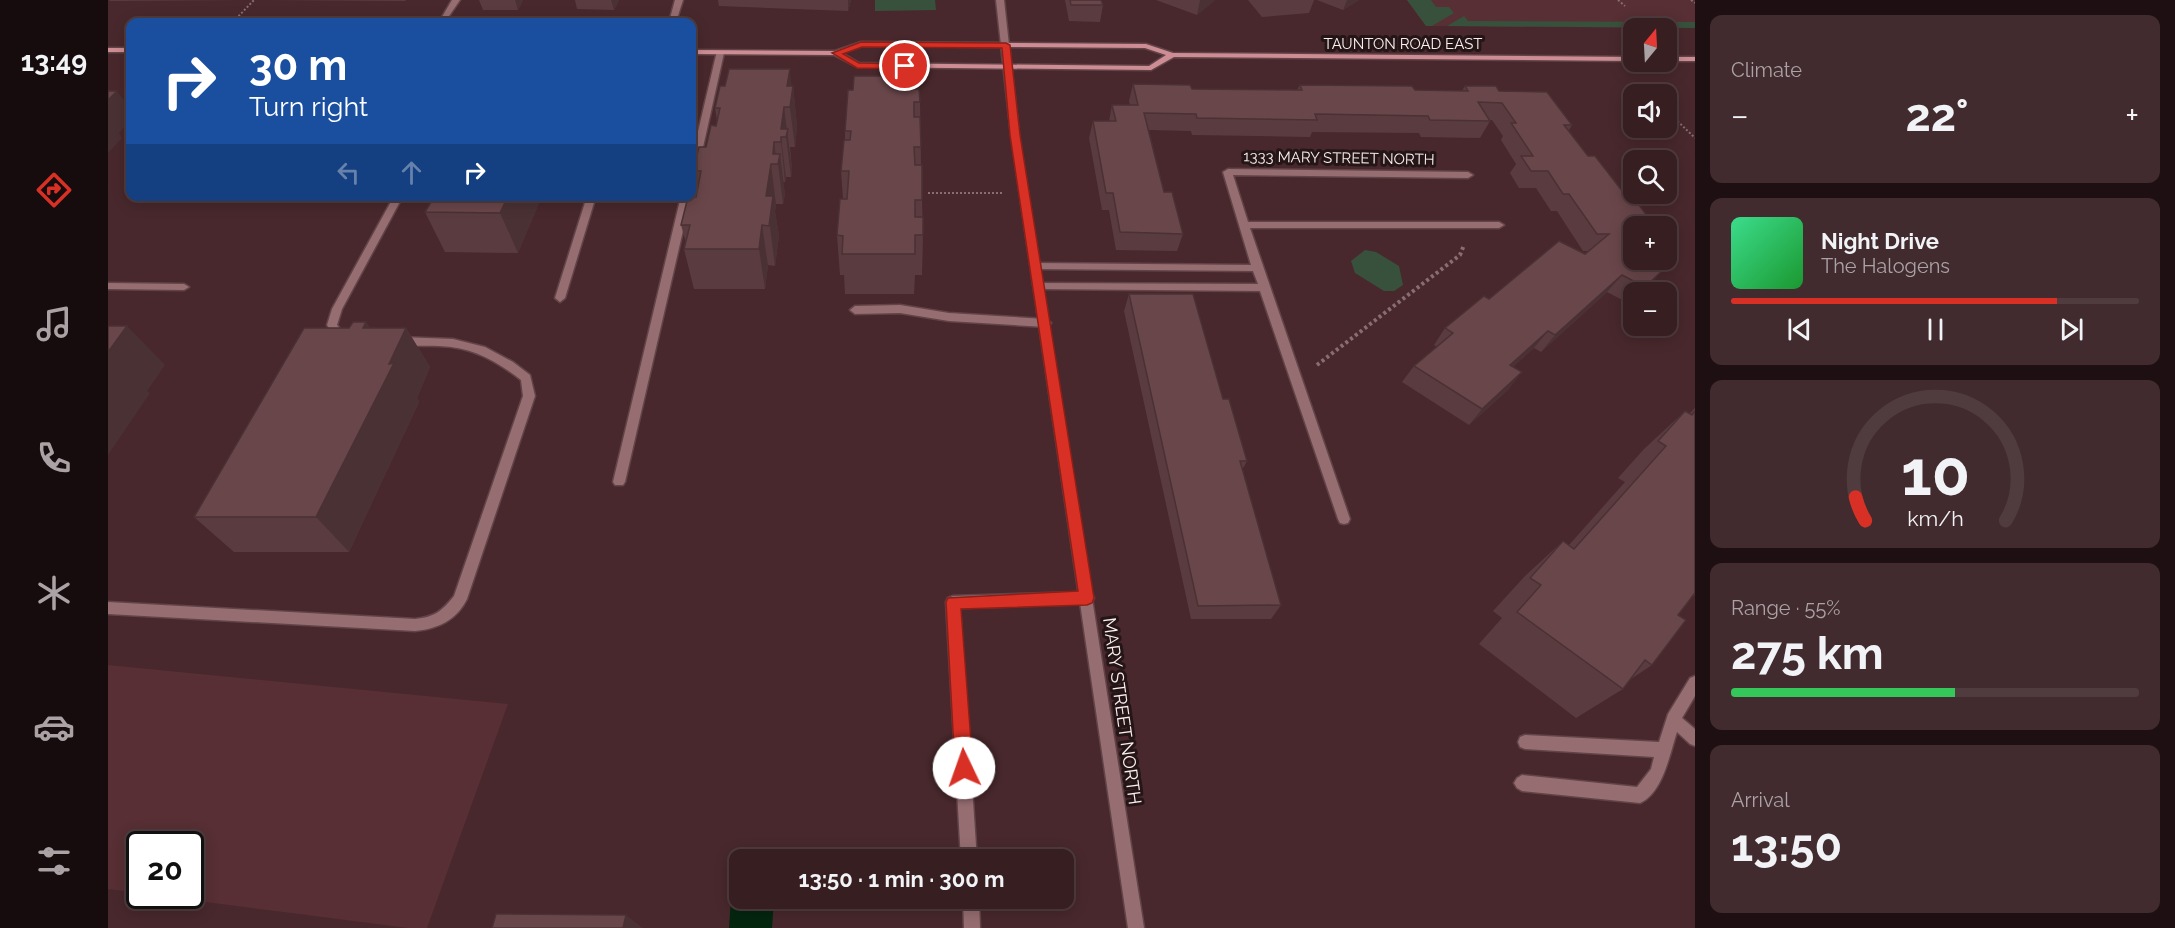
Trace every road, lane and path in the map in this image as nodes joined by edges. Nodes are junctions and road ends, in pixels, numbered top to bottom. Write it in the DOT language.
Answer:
graph roads {
  1 [pos="254,0"];
  2 [pos="456,0"];
  3 [pos="679,0"];
  4 [pos="1000,0"];
  5 [pos="1618,0"];
  6 [pos="1691,0"];
  7 [pos="1695,3"];
  8 [pos="1624,6"];
  9 [pos="237,18"];
  10 [pos="445,18"];
  11 [pos="673,18"];
  12 [pos="1006,45"];
  13 [pos="108,50"];
  14 [pos="126,50"];
  15 [pos="696,52"];
  16 [pos="720,53"];
  17 [pos="836,53"];
  18 [pos="1172,55"];
  19 [pos="1623,59"];
  20 [pos="1677,59"];
  21 [pos="1695,59"];
  22 [pos="1008,67"];
  23 [pos="1677,121"];
  24 [pos="1695,138"];
  25 [pos="696,157"];
  26 [pos="1468,175"];
  27 [pos="928,193"];
  28 [pos="1024,193"];
  29 [pos="396,201"];
  30 [pos="590,201"];
  31 [pos="685,201"];
  32 [pos="1244,225"];
  33 [pos="1472,225"];
  34 [pos="1499,225"];
  35 [pos="1036,266"];
  36 [pos="1257,268"];
  37 [pos="108,286"];
  38 [pos="1039,286"];
  39 [pos="184,287"];
  40 [pos="1264,288"];
  41 [pos="560,298"];
  42 [pos="855,310"];
  43 [pos="1046,323"];
  44 [pos="356,339"];
  45 [pos="387,340"];
  46 [pos="1296,381"];
  47 [pos="619,482"];
  48 [pos="1344,519"];
  49 [pos="1087,598"];
  50 [pos="108,608"];
  51 [pos="1695,683"];
  52 [pos="1673,719"];
  53 [pos="1695,739"];
  54 [pos="1525,742"];
  55 [pos="1664,750"];
  56 [pos="1522,783"];
  57 [pos="968,849"];
  58 [pos="971,909"];
  59 [pos="972,928"];
  60 [pos="1136,928"];
  1 -- 9 [label="path"];
  2 -- 10 [label="street"];
  3 -- 11 [label="street"];
  4 -- 12 [label="street, MARY STREET NORTH"];
  5 -- 8 [label="path"];
  6 -- 7 [label="path"];
  12 -- 17 [label="main road, TAUNTON ROAD EAST"];
  12 -- 18 [label="main road, TAUNTON ROAD EAST"];
  12 -- 22 [label="street, MARY STREET NORTH"];
  13 -- 14 [label="main road"];
  15 -- 16 [label="main road, TAUNTON ROAD EAST"];
  16 -- 17 [label="main road, TAUNTON ROAD EAST"];
  16 -- 25 [label="street"];
  17 -- 22 [label="main road, TAUNTON ROAD EAST"];
  18 -- 19 [label="main road, TAUNTON ROAD EAST"];
  18 -- 22 [label="main road, TAUNTON ROAD EAST"];
  20 -- 21 [label="main road"];
  22 -- 28 [label="street, MARY STREET NORTH"];
  23 -- 24 [label="path"];
  26 -- 32 [label="street, 1333 MARY STREET NORTH"];
  27 -- 28 [label="path"];
  28 -- 35 [label="street, MARY STREET NORTH"];
  29 -- 44 [label="street"];
  30 -- 41 [label="street"];
  31 -- 47 [label="street"];
  32 -- 33 [label="street"];
  32 -- 36 [label="street, 1333 MARY STREET NORTH"];
  33 -- 34 [label="street"];
  33 -- 46 [label="path"];
  35 -- 36 [label="street"];
  35 -- 38 [label="street, MARY STREET NORTH"];
  36 -- 40 [label="street, 1333 MARY STREET NORTH"];
  37 -- 39 [label="street"];
  38 -- 40 [label="street"];
  38 -- 43 [label="street, MARY STREET NORTH"];
  40 -- 46 [label="street, 1333 MARY STREET NORTH"];
  42 -- 43 [label="street"];
  43 -- 49 [label="street, MARY STREET NORTH"];
  45 -- 50 [label="street"];
  46 -- 48 [label="street, 1333 MARY STREET NORTH"];
  49 -- 57 [label="street"];
  49 -- 60 [label="street, MARY STREET NORTH"];
  51 -- 52 [label="street"];
  52 -- 53 [label="street"];
  52 -- 55 [label="street"];
  54 -- 55 [label="street"];
  55 -- 56 [label="street"];
  58 -- 59 [label="street"];
}
